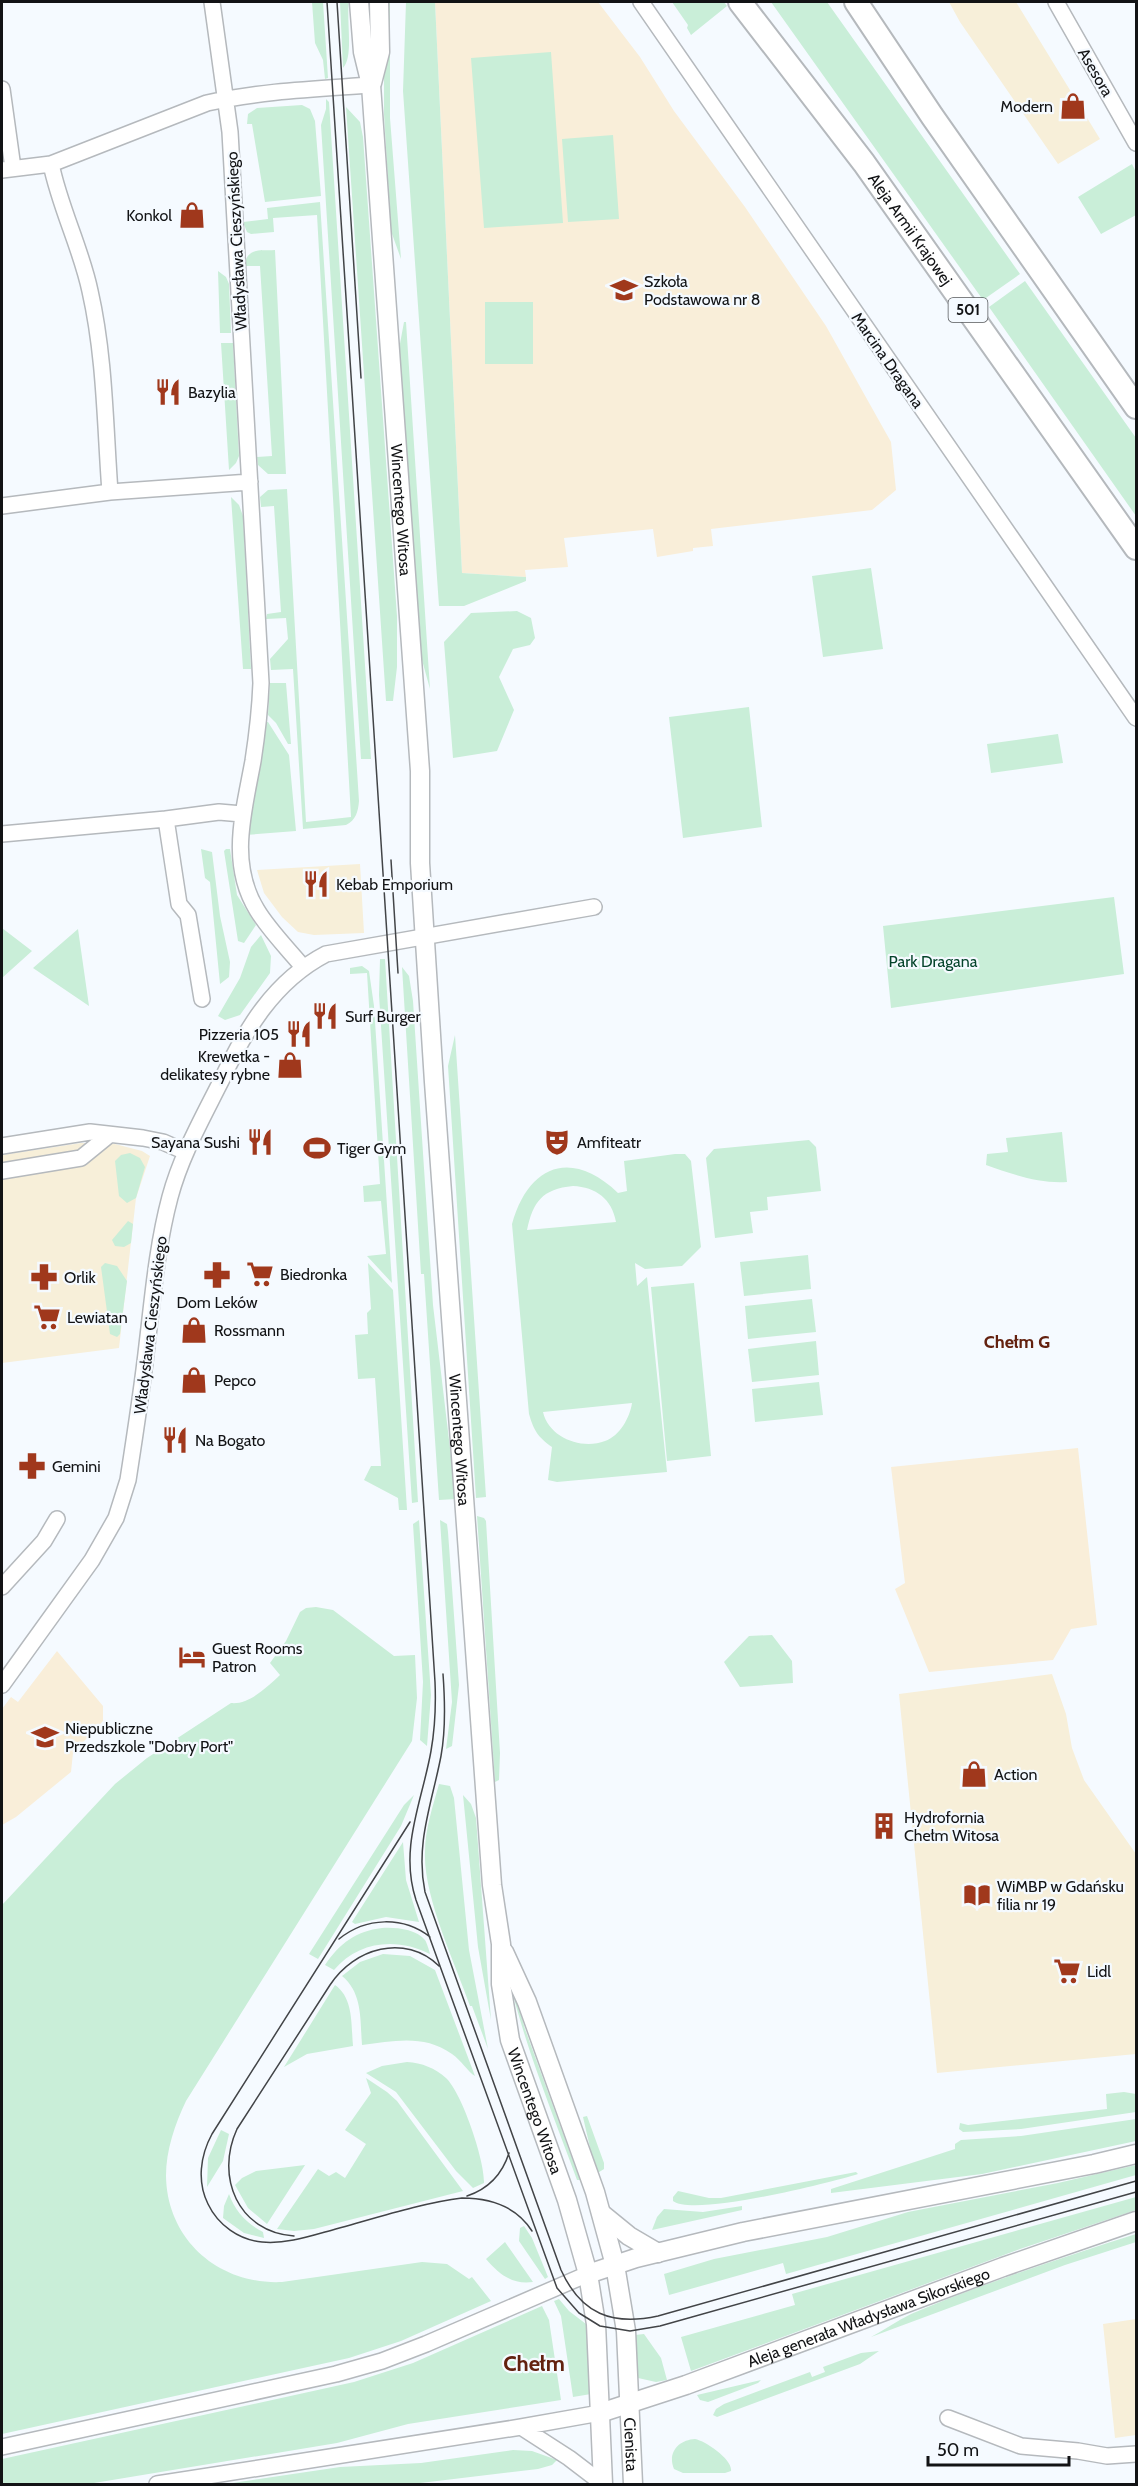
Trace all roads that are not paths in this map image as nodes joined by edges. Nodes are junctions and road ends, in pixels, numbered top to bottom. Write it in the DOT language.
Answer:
graph roads {
  1 [pos="212,2"];
  2 [pos="359,2"];
  3 [pos="379,2"];
  4 [pos="641,2"];
  5 [pos="740,2"];
  6 [pos="856,2"];
  7 [pos="1056,2"];
  8 [pos="371,85"];
  9 [pos="2,89"];
  10 [pos="226,99"];
  11 [pos="1137,143"];
  12 [pos="51,164"];
  13 [pos="7,169"];
  14 [pos="1137,407"];
  15 [pos="250,482"];
  16 [pos="110,492"];
  17 [pos="2,506"];
  18 [pos="1137,548"];
  19 [pos="1137,718"];
  20 [pos="242,814"];
  21 [pos="166,819"];
  22 [pos="2,834"];
  23 [pos="594,908"];
  24 [pos="426,935"];
  25 [pos="303,967"];
  26 [pos="202,999"];
  27 [pos="108,1136"];
  28 [pos="2,1146"];
  29 [pos="186,1152"];
  30 [pos="2,1170"];
  31 [pos="57,1520"];
  32 [pos="2,1587"];
  33 [pos="2,1685"];
  34 [pos="501,1944"];
  35 [pos="1137,2154"];
  36 [pos="602,2214"];
  37 [pos="1137,2221"];
  38 [pos="658,2253"];
  39 [pos="615,2265"];
  40 [pos="588,2274"];
  41 [pos="630,2404"];
  42 [pos="600,2413"];
  43 [pos="948,2418"];
  44 [pos="521,2427"];
  45 [pos="2,2447"];
  46 [pos="1137,2454"];
  47 [pos="157,2484"];
  48 [pos="603,2484"];
  49 [pos="633,2484"];
  1 -- 10 [label="street, Władysława Cieszyńskiego"];
  2 -- 8 [label="street, Wincentego Witosa"];
  3 -- 8 [label="street, Wincentego Witosa"];
  4 -- 19 [label="street, Marcina Dragana"];
  5 -- 18 [label="main road, Aleja Armii Krajowej / 501"];
  6 -- 14 [label="main road"];
  7 -- 11 [label="street, Asesora"];
  8 -- 10 [label="street"];
  8 -- 24 [label="street, Wincentego Witosa"];
  9 -- 13 [label="street"];
  10 -- 12 [label="street"];
  10 -- 15 [label="street, Władysława Cieszyńskiego"];
  12 -- 13 [label="street"];
  12 -- 16 [label="street"];
  15 -- 16 [label="street"];
  15 -- 20 [label="street, Władysława Cieszyńskiego"];
  16 -- 17 [label="street"];
  20 -- 21 [label="street"];
  20 -- 25 [label="street, Władysława Cieszyńskiego"];
  21 -- 22 [label="street"];
  21 -- 26 [label="street"];
  23 -- 24 [label="street"];
  24 -- 25 [label="street, Władysława Cieszyńskiego"];
  24 -- 34 [label="street, Wincentego Witosa"];
  25 -- 29 [label="street, Władysława Cieszyńskiego"];
  27 -- 28 [label="street"];
  27 -- 29 [label="street"];
  27 -- 30 [label="street"];
  29 -- 33 [label="street, Władysława Cieszyńskiego"];
  31 -- 32 [label="street"];
  34 -- 36 [label="street, Wincentego Witosa"];
  34 -- 40 [label="street, Wincentego Witosa"];
  35 -- 38 [label="street"];
  36 -- 38 [label="street"];
  36 -- 39 [label="street, Wincentego Witosa"];
  37 -- 41 [label="street, Aleja generała Władysława Sikorskiego"];
  38 -- 39 [label="street"];
  39 -- 40 [label="street"];
  39 -- 41 [label="street, Cienista"];
  40 -- 42 [label="street, Wincentego Witosa"];
  40 -- 45 [label="street"];
  41 -- 42 [label="street, Aleja generała Władysława Sikorskiego"];
  41 -- 49 [label="street, Cienista"];
  42 -- 44 [label="street"];
  42 -- 48 [label="street, Cienista"];
  43 -- 46 [label="street"];
  44 -- 47 [label="street"];
  44 -- 48 [label="street"];
}
